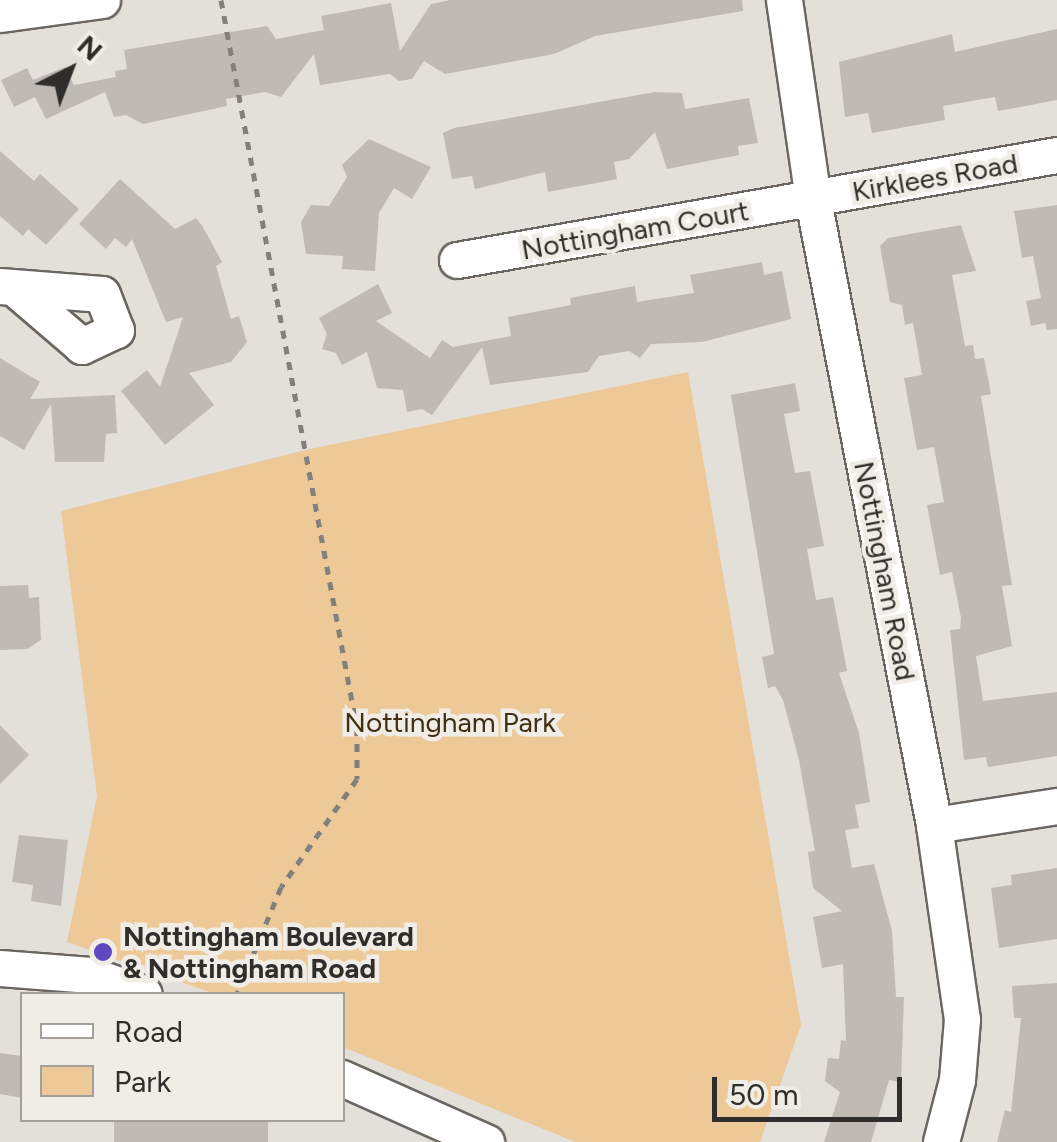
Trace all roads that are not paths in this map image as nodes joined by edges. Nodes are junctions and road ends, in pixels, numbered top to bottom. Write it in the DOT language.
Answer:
graph roads {
  1 [pos="102,0"];
  2 [pos="784,0"];
  3 [pos="0,14"];
  4 [pos="1057,156"];
  5 [pos="813,200"];
  6 [pos="457,260"];
  7 [pos="1057,806"];
  8 [pos="934,825"];
  9 [pos="0,968"];
  10 [pos="138,992"];
  11 [pos="345,1079"];
  12 [pos="486,1142"];
  13 [pos="942,1142"];
  1 -- 3 [label="street"];
  2 -- 5 [label="street, Nottingham Road"];
  4 -- 5 [label="street, Kirklees Road"];
  5 -- 6 [label="street, Nottingham Court"];
  5 -- 8 [label="street, Nottingham Road"];
  7 -- 8 [label="street"];
  8 -- 13 [label="street, Nottingham Road"];
  9 -- 10 [label="street"];
  11 -- 12 [label="street"];
}
